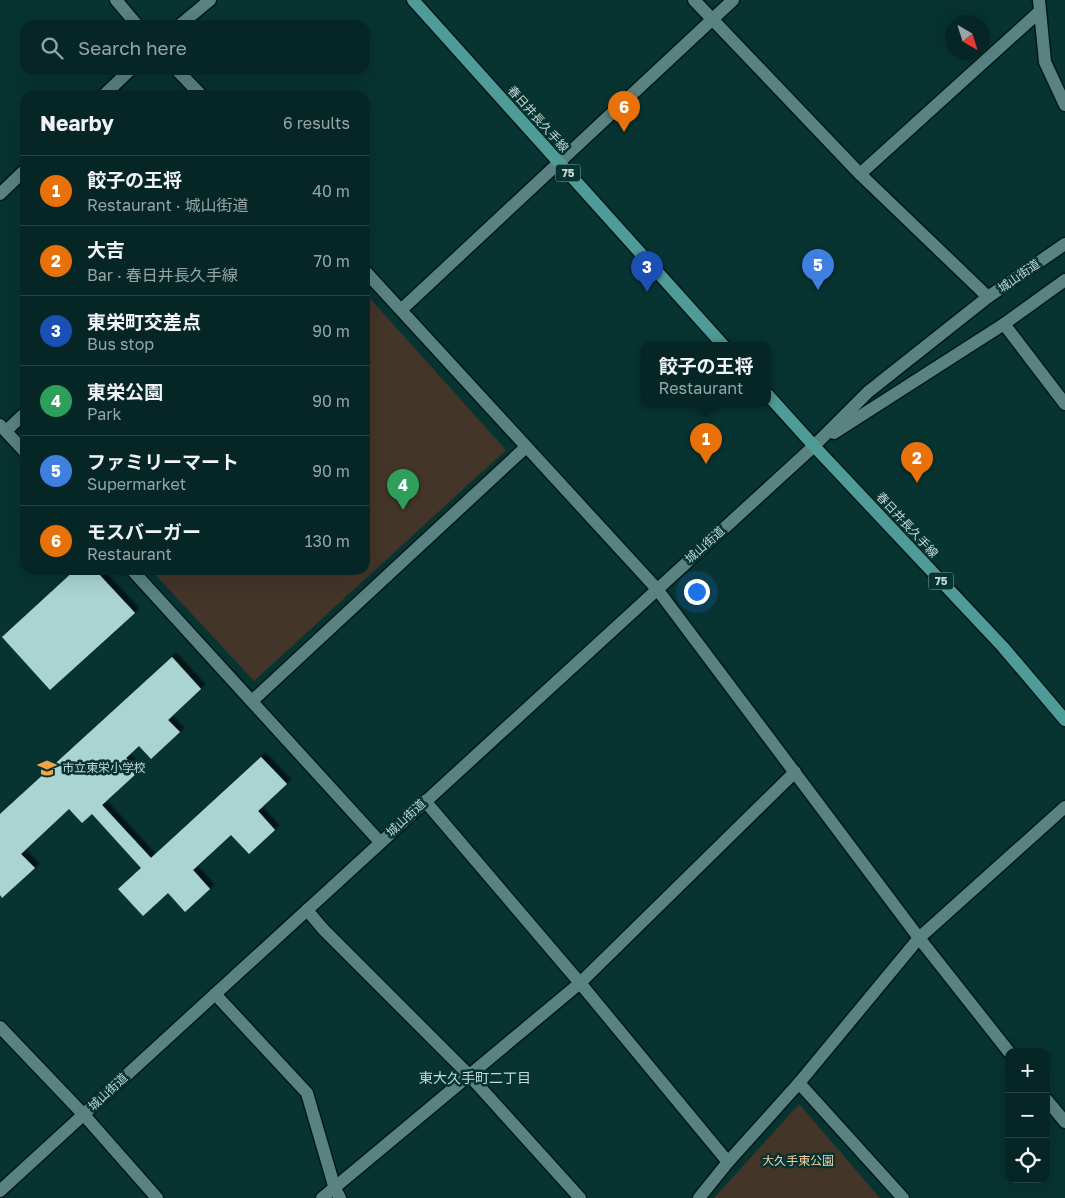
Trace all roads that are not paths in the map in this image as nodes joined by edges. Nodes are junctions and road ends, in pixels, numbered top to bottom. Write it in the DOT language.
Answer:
graph roads {
  1 [pos="116,0"];
  2 [pos="210,0"];
  3 [pos="413,0"];
  4 [pos="694,0"];
  5 [pos="733,0"];
  6 [pos="1039,6"];
  7 [pos="132,20"];
  8 [pos="186,20"];
  9 [pos="712,20"];
  10 [pos="125,75"];
  11 [pos="182,75"];
  12 [pos="109,90"];
  13 [pos="196,90"];
  14 [pos="1065,105"];
  15 [pos="559,163"];
  16 [pos="860,174"];
  17 [pos="20,175"];
  18 [pos="0,194"];
  19 [pos="1065,244"];
  20 [pos="370,276"];
  21 [pos="1065,280"];
  22 [pos="988,297"];
  23 [pos="401,310"];
  24 [pos="1004,324"];
  25 [pos="720,342"];
  26 [pos="771,398"];
  27 [pos="1065,404"];
  28 [pos="20,416"];
  29 [pos="3,428"];
  30 [pos="814,446"];
  31 [pos="20,447"];
  32 [pos="526,447"];
  33 [pos="137,575"];
  34 [pos="657,589"];
  35 [pos="252,701"];
  36 [pos="1065,720"];
  37 [pos="795,772"];
  38 [pos="425,801"];
  39 [pos="1065,808"];
  40 [pos="380,842"];
  41 [pos="307,910"];
  42 [pos="919,938"];
  43 [pos="580,983"];
  44 [pos="215,994"];
  45 [pos="0,1027"];
  46 [pos="1006,1048"];
  47 [pos="469,1075"];
  48 [pos="799,1084"];
  49 [pos="1050,1104"];
  50 [pos="84,1114"];
  51 [pos="1065,1122"];
  52 [pos="728,1162"];
  53 [pos="0,1191"];
  54 [pos="337,1193"];
  55 [pos="896,1195"];
  56 [pos="157,1198"];
  57 [pos="322,1198"];
  58 [pos="580,1198"];
  59 [pos="699,1198"];
  1 -- 7 [label="street"];
  2 -- 8 [label="street"];
  3 -- 15 [label="main road, 春日井長久手線 / 75"];
  4 -- 9 [label="street"];
  5 -- 9 [label="street"];
  6 -- 14 [label="street"];
  6 -- 16 [label="street"];
  9 -- 15 [label="street"];
  9 -- 16 [label="street"];
  10 -- 12 [label="street"];
  11 -- 13 [label="street"];
  15 -- 23 [label="street"];
  15 -- 25 [label="main road, 春日井長久手線 / 75"];
  16 -- 22 [label="street"];
  17 -- 18 [label="street"];
  19 -- 22 [label="street, 城山街道"];
  20 -- 23 [label="street"];
  21 -- 24 [label="street, 城山街道"];
  22 -- 30 [label="street, 城山街道"];
  23 -- 32 [label="street"];
  24 -- 27 [label="street"];
  24 -- 30 [label="street, 城山街道"];
  26 -- 30 [label="main road, 春日井長久手線 / 75"];
  28 -- 29 [label="street"];
  29 -- 31 [label="street"];
  30 -- 34 [label="street, 城山街道"];
  30 -- 36 [label="main road, 春日井長久手線 / 75"];
  32 -- 34 [label="street"];
  32 -- 35 [label="street"];
  33 -- 35 [label="street"];
  34 -- 37 [label="street"];
  34 -- 38 [label="street, 城山街道"];
  35 -- 40 [label="street"];
  37 -- 42 [label="street"];
  37 -- 43 [label="street"];
  38 -- 40 [label="street, 城山街道"];
  38 -- 43 [label="street"];
  39 -- 42 [label="street"];
  40 -- 41 [label="street, 城山街道"];
  41 -- 44 [label="street, 城山街道"];
  41 -- 47 [label="street"];
  42 -- 46 [label="street"];
  42 -- 48 [label="street"];
  43 -- 47 [label="street"];
  43 -- 52 [label="street"];
  44 -- 50 [label="street, 城山街道"];
  44 -- 54 [label="street"];
  45 -- 50 [label="street"];
  47 -- 54 [label="street"];
  47 -- 58 [label="street"];
  48 -- 52 [label="street"];
  48 -- 55 [label="street"];
  49 -- 51 [label="street"];
  50 -- 53 [label="street, 城山街道"];
  50 -- 56 [label="street"];
  52 -- 59 [label="street"];
  54 -- 57 [label="street"];
}
